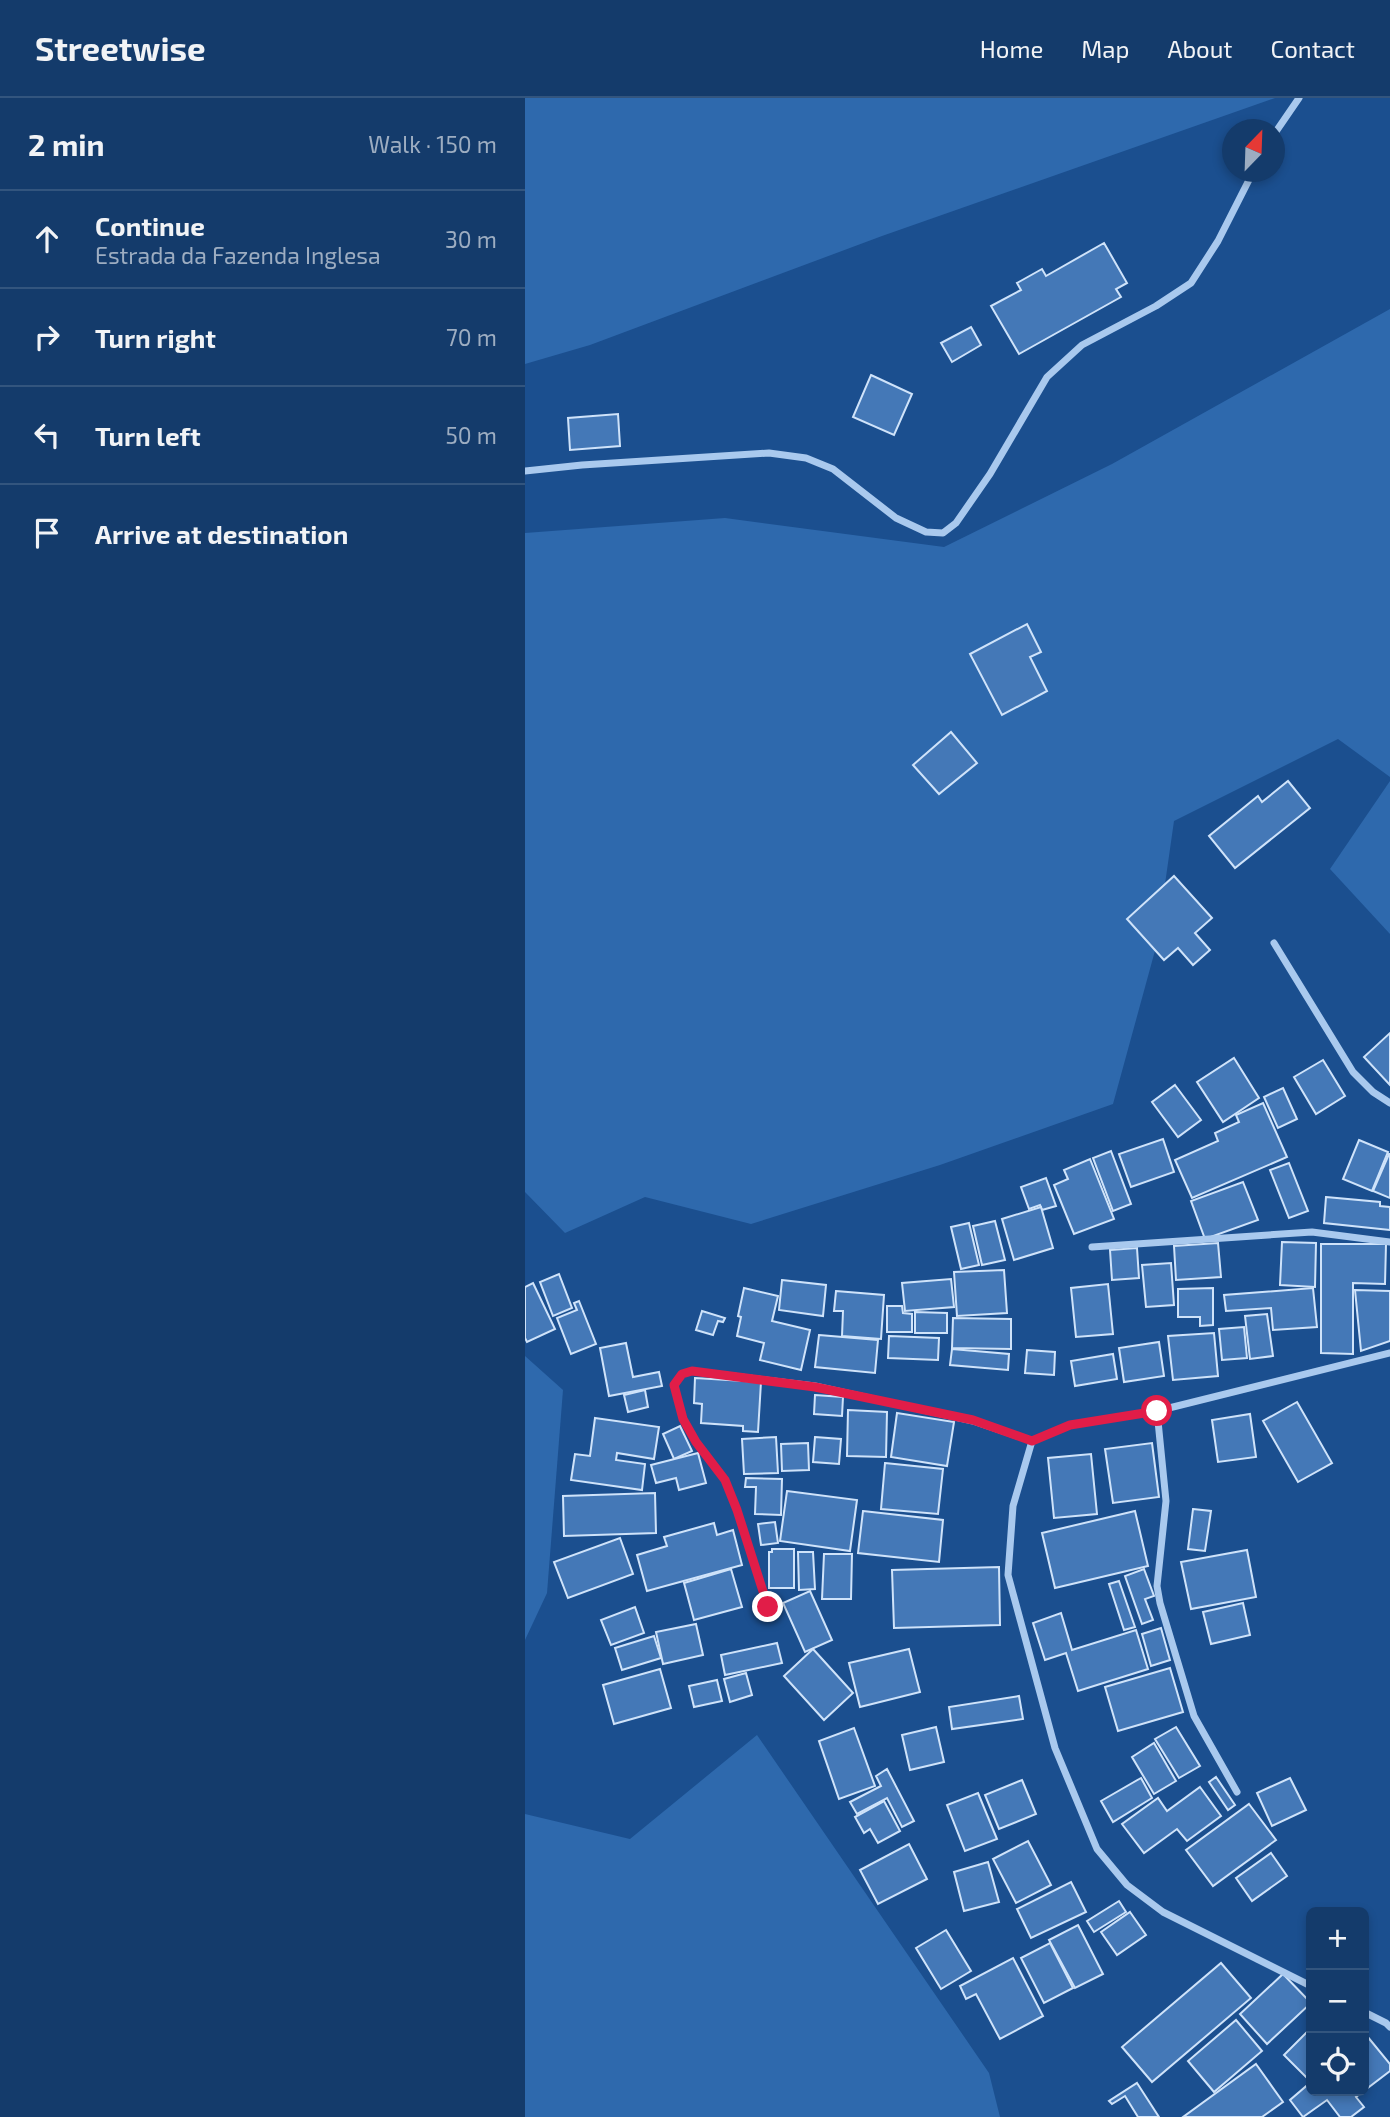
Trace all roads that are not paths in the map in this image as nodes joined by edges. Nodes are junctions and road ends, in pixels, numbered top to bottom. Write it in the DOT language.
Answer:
graph roads {
  1 [pos="1299,98"];
  2 [pos="1285,119"];
  3 [pos="1248,182"];
  4 [pos="525,471"];
  5 [pos="1274,943"];
  6 [pos="1390,1103"];
  7 [pos="1390,1242"];
  8 [pos="1092,1247"];
  9 [pos="1390,1353"];
  10 [pos="1157,1411"];
  11 [pos="1032,1441"];
  12 [pos="768,1607"];
  13 [pos="1237,1792"];
  14 [pos="1306,1984"];
  15 [pos="1369,2014"];
  16 [pos="1390,2027"];
  1 -- 2 [label="street"];
  3 -- 4 [label="street"];
  5 -- 6 [label="street"];
  7 -- 8 [label="street"];
  9 -- 10 [label="street"];
  10 -- 11 [label="street"];
  10 -- 13 [label="street"];
  11 -- 12 [label="street"];
  11 -- 14 [label="street"];
  15 -- 16 [label="street"];
}
